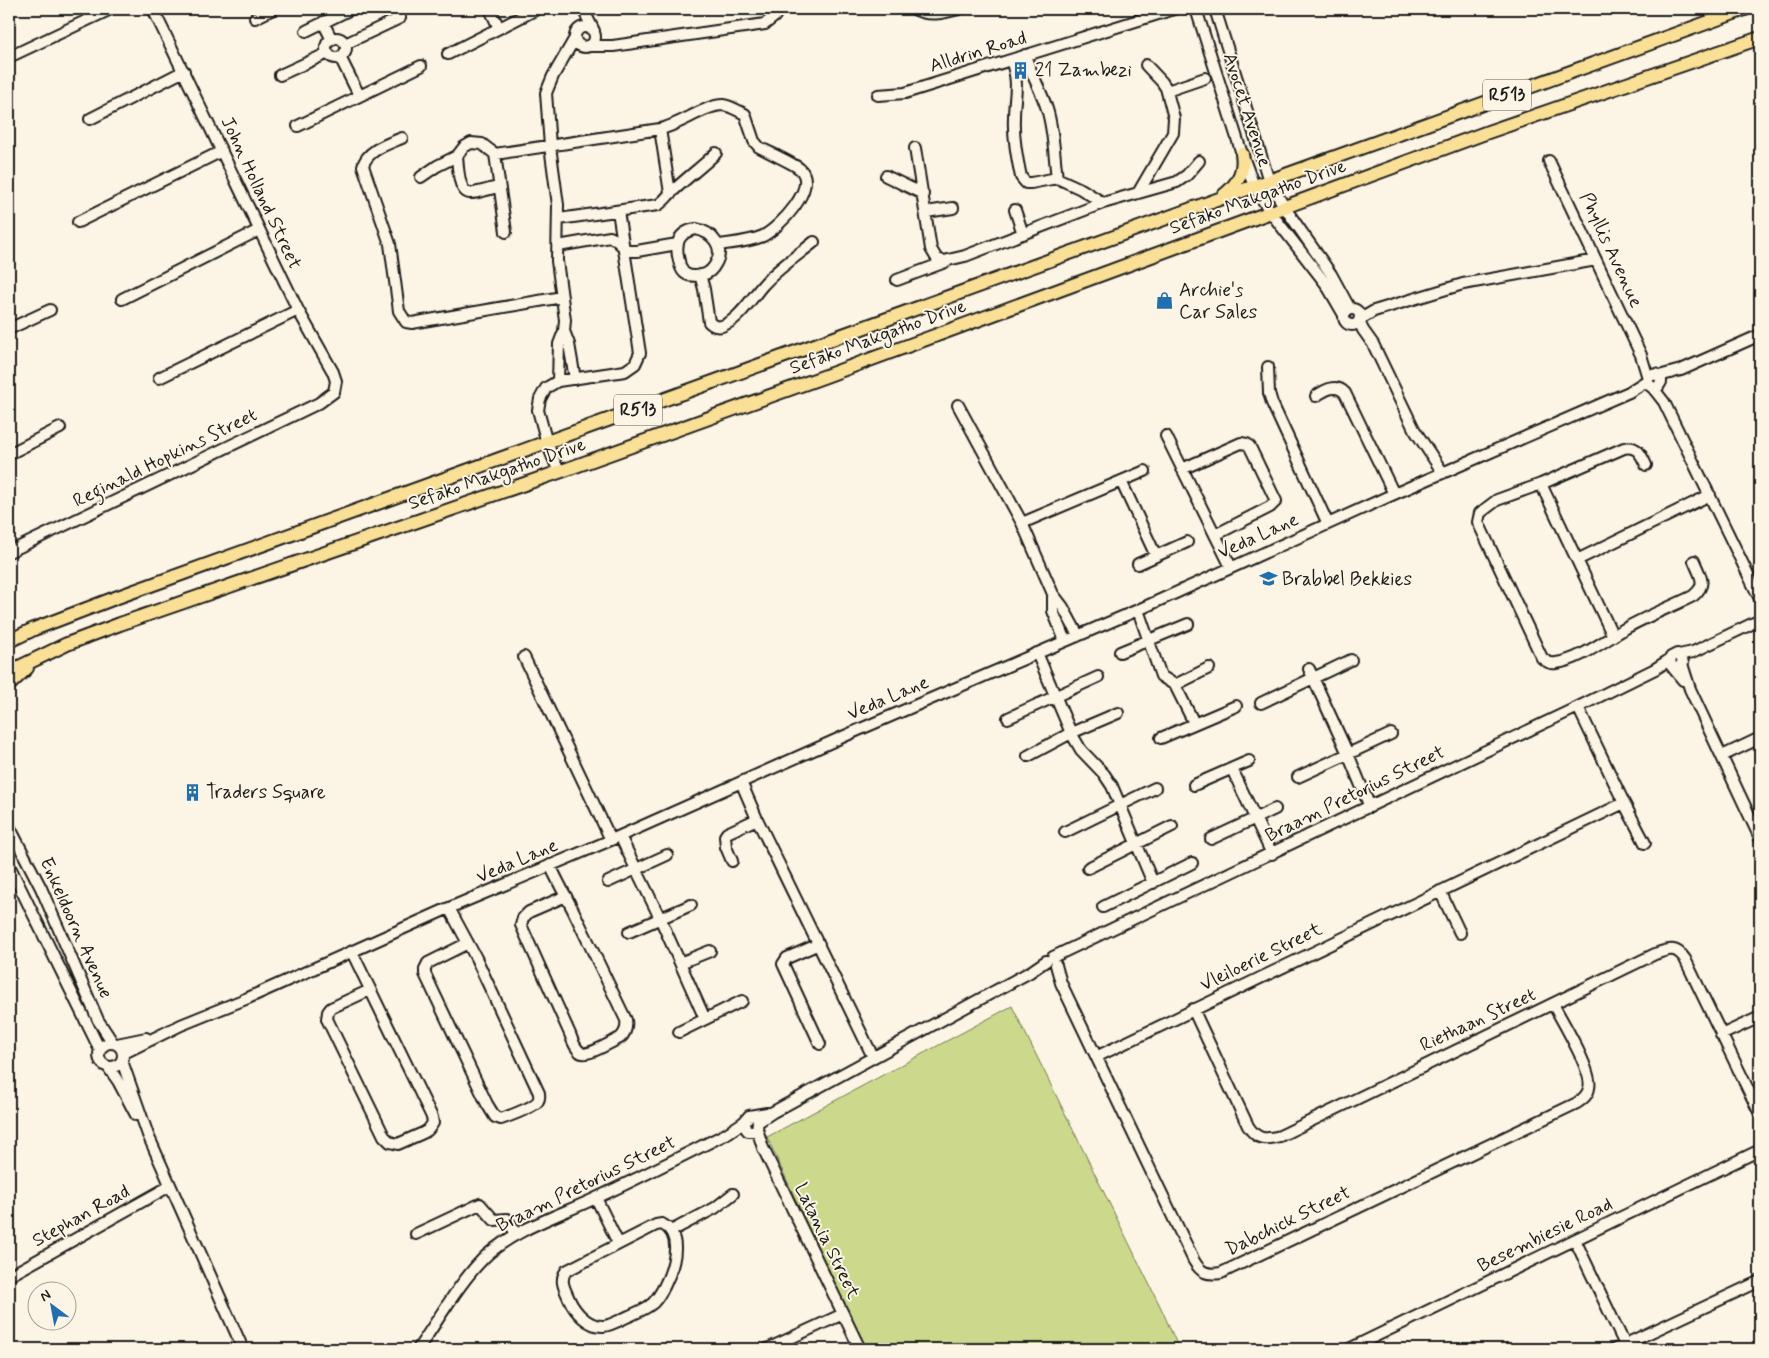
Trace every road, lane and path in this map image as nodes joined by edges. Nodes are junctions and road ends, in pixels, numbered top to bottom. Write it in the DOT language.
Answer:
graph roads {
  1 [pos="111,9"];
  2 [pos="153,9"];
  3 [pos="273,9"];
  4 [pos="351,9"];
  5 [pos="490,9"];
  6 [pos="537,9"];
  7 [pos="776,9"];
  8 [pos="914,9"];
  9 [pos="959,9"];
  10 [pos="1174,9"];
  11 [pos="1196,9"];
  12 [pos="1215,9"];
  13 [pos="1745,9"];
  14 [pos="584,11"];
  15 [pos="256,18"];
  16 [pos="400,18"];
  17 [pos="323,22"];
  18 [pos="582,27"];
  19 [pos="499,28"];
  20 [pos="306,31"];
  21 [pos="594,33"];
  22 [pos="1760,38"];
  23 [pos="332,40"];
  24 [pos="581,43"];
  25 [pos="345,44"];
  26 [pos="605,47"];
  27 [pos="328,53"];
  28 [pos="448,54"];
  29 [pos="1025,55"];
  30 [pos="9,57"];
  31 [pos="340,57"];
  32 [pos="1011,60"];
  33 [pos="421,66"];
  34 [pos="1146,66"];
  35 [pos="184,71"];
  36 [pos="280,75"];
  37 [pos="1205,78"];
  38 [pos="1167,91"];
  39 [pos="878,94"];
  40 [pos="359,96"];
  41 [pos="90,119"];
  42 [pos="298,126"];
  43 [pos="660,129"];
  44 [pos="402,138"];
  45 [pos="550,146"];
  46 [pos="915,148"];
  47 [pos="222,151"];
  48 [pos="716,153"];
  49 [pos="495,154"];
  50 [pos="1242,154"];
  51 [pos="457,156"];
  52 [pos="1199,161"];
  53 [pos="1549,161"];
  54 [pos="886,176"];
  55 [pos="421,177"];
  56 [pos="1058,178"];
  57 [pos="1269,181"];
  58 [pos="499,186"];
  59 [pos="1254,186"];
  60 [pos="1081,188"];
  61 [pos="670,193"];
  62 [pos="1138,193"];
  63 [pos="923,194"];
  64 [pos="1211,202"];
  65 [pos="1103,203"];
  66 [pos="953,208"];
  67 [pos="1284,208"];
  68 [pos="1016,210"];
  69 [pos="618,211"];
  70 [pos="1081,211"];
  71 [pos="926,212"];
  72 [pos="1270,213"];
  73 [pos="558,219"];
  74 [pos="78,222"];
  75 [pos="259,230"];
  76 [pos="506,232"];
  77 [pos="1023,234"];
  78 [pos="814,242"];
  79 [pos="677,244"];
  80 [pos="718,245"];
  81 [pos="558,246"];
  82 [pos="623,246"];
  83 [pos="951,260"];
  84 [pos="1596,260"];
  85 [pos="700,275"];
  86 [pos="897,280"];
  87 [pos="562,297"];
  88 [pos="122,299"];
  89 [pos="50,310"];
  90 [pos="298,310"];
  91 [pos="1355,319"];
  92 [pos="9,329"];
  93 [pos="564,330"];
  94 [pos="1760,335"];
  95 [pos="1268,367"];
  96 [pos="159,378"];
  97 [pos="575,378"];
  98 [pos="558,381"];
  99 [pos="1655,381"];
  100 [pos="334,392"];
  101 [pos="1316,396"];
  102 [pos="958,405"];
  103 [pos="60,428"];
  104 [pos="1166,436"];
  105 [pos="547,443"];
  106 [pos="9,454"];
  107 [pos="1646,465"];
  108 [pos="1182,469"];
  109 [pos="1145,471"];
  110 [pos="559,472"];
  111 [pos="1443,473"];
  112 [pos="1121,481"];
  113 [pos="1541,484"];
  114 [pos="1394,494"];
  115 [pos="1710,495"];
  116 [pos="1022,523"];
  117 [pos="1328,524"];
  118 [pos="1215,535"];
  119 [pos="1187,542"];
  120 [pos="9,552"];
  121 [pos="1156,556"];
  122 [pos="1577,560"];
  123 [pos="1694,561"];
  124 [pos="1138,564"];
  125 [pos="1231,567"];
  126 [pos="1053,594"];
  127 [pos="1760,599"];
  128 [pos="1138,610"];
  129 [pos="1760,620"];
  130 [pos="1188,624"];
  131 [pos="1078,635"];
  132 [pos="1613,636"];
  133 [pos="9,641"];
  134 [pos="1065,641"];
  135 [pos="1149,641"];
  136 [pos="1120,652"];
  137 [pos="1037,653"];
  138 [pos="40,656"];
  139 [pos="524,657"];
  140 [pos="1351,660"];
  141 [pos="1677,662"];
  142 [pos="1209,668"];
  143 [pos="9,672"];
  144 [pos="1311,674"];
  145 [pos="1098,677"];
  146 [pos="9,685"];
  147 [pos="1175,685"];
  148 [pos="1056,695"];
  149 [pos="1261,703"];
  150 [pos="1236,706"];
  151 [pos="1578,707"];
  152 [pos="1118,713"];
  153 [pos="1008,718"];
  154 [pos="1194,722"];
  155 [pos="1071,733"];
  156 [pos="1391,734"];
  157 [pos="1161,738"];
  158 [pos="1760,738"];
  159 [pos="1348,754"];
  160 [pos="1028,756"];
  161 [pos="1722,756"];
  162 [pos="1249,760"];
  163 [pos="1232,768"];
  164 [pos="1298,777"];
  165 [pos="741,782"];
  166 [pos="1194,785"];
  167 [pos="1155,788"];
  168 [pos="1624,803"];
  169 [pos="1120,805"];
  170 [pos="1370,807"];
  171 [pos="1275,809"];
  172 [pos="1255,818"];
  173 [pos="757,819"];
  174 [pos="9,826"];
  175 [pos="1172,826"];
  176 [pos="1065,832"];
  177 [pos="615,838"];
  178 [pos="1760,838"];
  179 [pos="1211,840"];
  180 [pos="1645,843"];
  181 [pos="1137,844"];
  182 [pos="1272,854"];
  183 [pos="666,855"];
  184 [pos="732,861"];
  185 [pos="1192,863"];
  186 [pos="9,865"];
  187 [pos="550,865"];
  188 [pos="1088,868"];
  189 [pos="636,869"];
  190 [pos="608,882"];
  191 [pos="1153,883"];
  192 [pos="1440,891"];
  193 [pos="566,896"];
  194 [pos="691,905"];
  195 [pos="1103,907"];
  196 [pos="449,908"];
  197 [pos="660,918"];
  198 [pos="629,932"];
  199 [pos="1460,933"];
  200 [pos="468,943"];
  201 [pos="818,944"];
  202 [pos="710,951"];
  203 [pos="352,952"];
  204 [pos="680,963"];
  205 [pos="1052,963"];
  206 [pos="370,990"];
  207 [pos="742,1001"];
  208 [pos="1553,1004"];
  209 [pos="1193,1009"];
  210 [pos="1760,1017"];
  211 [pos="705,1019"];
  212 [pos="679,1032"];
  213 [pos="159,1034"];
  214 [pos="1721,1034"];
  215 [pos="115,1044"];
  216 [pos="820,1044"];
  217 [pos="100,1050"];
  218 [pos="1098,1056"];
  219 [pos="123,1057"];
  220 [pos="873,1057"];
  221 [pos="108,1067"];
  222 [pos="1760,1114"];
  223 [pos="751,1125"];
  224 [pos="148,1135"];
  225 [pos="1759,1152"];
  226 [pos="170,1186"];
  227 [pos="733,1194"];
  228 [pos="596,1198"];
  229 [pos="671,1231"];
  230 [pos="416,1234"];
  231 [pos="516,1234"];
  232 [pos="1575,1240"];
  233 [pos="618,1243"];
  234 [pos="9,1276"];
  235 [pos="1760,1281"];
  236 [pos="843,1314"];
  237 [pos="1622,1348"];
  238 [pos="243,1349"];
  239 [pos="418,1349"];
  240 [pos="767,1349"];
  241 [pos="860,1349"];
  242 [pos="1349,1349"];
  1 -- 30 [label="street"];
  2 -- 35 [label="street, John Holland Street"];
  3 -- 15 [label="street"];
  4 -- 17 [label="street"];
  5 -- 19 [label="street"];
  6 -- 19 [label="street"];
  7 -- 26 [label="street"];
  8 -- 9 [label="street"];
  10 -- 29 [label="street, Alldrin Road"];
  11 -- 50 [label="street, Avocet Avenue"];
  12 -- 57 [label="street, Avocet Avenue"];
  13 -- 57 [label="main road, Sefako Makgatho Drive / R513"];
  14 -- 18 [label="street"];
  14 -- 21 [label="street"];
  16 -- 25 [label="street"];
  17 -- 20 [label="street"];
  17 -- 23 [label="street"];
  18 -- 21 [label="street"];
  18 -- 24 [label="street"];
  19 -- 28 [label="street"];
  21 -- 24 [label="street"];
  21 -- 26 [label="street"];
  22 -- 67 [label="main road, Sefako Makgatho Drive / R513"];
  23 -- 25 [label="street"];
  23 -- 27 [label="street"];
  24 -- 26 [label="street"];
  24 -- 45 [label="street"];
  25 -- 31 [label="street"];
  27 -- 31 [label="street"];
  27 -- 36 [label="street"];
  29 -- 32 [label="street, Alldrin Road"];
  29 -- 56 [label="street"];
  31 -- 40 [label="street"];
  32 -- 39 [label="street, Alldrin Road"];
  32 -- 56 [label="street"];
  33 -- 40 [label="street"];
  34 -- 38 [label="street"];
  35 -- 41 [label="street"];
  35 -- 47 [label="street, John Holland Street"];
  37 -- 38 [label="street"];
  38 -- 62 [label="street"];
  40 -- 42 [label="street"];
  43 -- 45 [label="street"];
  43 -- 61 [label="street"];
  43 -- 80 [label="street"];
  44 -- 87 [label="street"];
  45 -- 49 [label="street"];
  45 -- 73 [label="street"];
  46 -- 63 [label="street"];
  47 -- 74 [label="street"];
  47 -- 75 [label="street, John Holland Street"];
  48 -- 61 [label="street"];
  49 -- 51 [label="street"];
  49 -- 58 [label="street"];
  50 -- 59 [label="street, Avocet Avenue"];
  50 -- 64 [label="main road"];
  51 -- 55 [label="street"];
  51 -- 58 [label="street"];
  52 -- 62 [label="street"];
  53 -- 84 [label="street, Phyllis Avenue"];
  54 -- 63 [label="street"];
  56 -- 60 [label="street"];
  57 -- 59 [label="main road, Sefako Makgatho Drive / R513"];
  57 -- 67 [label="street, Avocet Avenue"];
  58 -- 76 [label="street"];
  59 -- 64 [label="main road, Sefako Makgatho Drive / R513"];
  59 -- 72 [label="street, Avocet Avenue"];
  60 -- 65 [label="street"];
  60 -- 70 [label="street"];
  61 -- 69 [label="street"];
  62 -- 65 [label="street"];
  63 -- 71 [label="street"];
  64 -- 105 [label="main road, Sefako Makgatho Drive / R513"];
  65 -- 70 [label="street"];
  66 -- 71 [label="street"];
  67 -- 72 [label="main road, Sefako Makgatho Drive / R513"];
  67 -- 91 [label="street, Avocet Avenue"];
  68 -- 77 [label="street"];
  69 -- 73 [label="street"];
  69 -- 82 [label="street"];
  70 -- 77 [label="street"];
  71 -- 83 [label="street"];
  72 -- 91 [label="street, Avocet Avenue"];
  72 -- 110 [label="main road, Sefako Makgatho Drive / R513"];
  73 -- 81 [label="street"];
  75 -- 88 [label="street"];
  75 -- 90 [label="street, John Holland Street"];
  77 -- 83 [label="street"];
  78 -- 85 [label="street"];
  79 -- 80 [label="street"];
  79 -- 82 [label="street"];
  79 -- 85 [label="street"];
  80 -- 85 [label="street"];
  81 -- 82 [label="street"];
  81 -- 87 [label="street"];
  82 -- 97 [label="street"];
  83 -- 86 [label="street"];
  84 -- 91 [label="street"];
  84 -- 99 [label="street, Phyllis Avenue"];
  87 -- 93 [label="street"];
  89 -- 92 [label="street"];
  90 -- 96 [label="street"];
  90 -- 100 [label="street, John Holland Street"];
  91 -- 111 [label="street"];
  93 -- 97 [label="street"];
  93 -- 98 [label="street"];
  94 -- 99 [label="street, Veda Lane"];
  95 -- 117 [label="street"];
  97 -- 98 [label="street"];
  98 -- 105 [label="street"];
  99 -- 111 [label="street, Veda Lane"];
  99 -- 115 [label="street, Phyllis Avenue"];
  100 -- 120 [label="street, Reginald Hopkins Street"];
  101 -- 114 [label="street"];
  102 -- 116 [label="street"];
  103 -- 106 [label="street"];
  104 -- 108 [label="street"];
  105 -- 110 [label="street"];
  105 -- 133 [label="main road, Sefako Makgatho Drive / R513"];
  107 -- 113 [label="street"];
  108 -- 118 [label="street"];
  108 -- 118 [label="street"];
  109 -- 112 [label="street"];
  110 -- 138 [label="main road, Sefako Makgatho Drive / R513"];
  111 -- 114 [label="street, Veda Lane"];
  112 -- 116 [label="street"];
  112 -- 121 [label="street"];
  113 -- 122 [label="street"];
  113 -- 132 [label="street"];
  114 -- 117 [label="street, Veda Lane"];
  115 -- 122 [label="street"];
  115 -- 127 [label="street, Phyllis Avenue"];
  116 -- 126 [label="street"];
  117 -- 125 [label="street, Veda Lane"];
  118 -- 125 [label="street"];
  119 -- 121 [label="street"];
  121 -- 124 [label="street"];
  122 -- 132 [label="street"];
  123 -- 132 [label="street"];
  125 -- 128 [label="street, Veda Lane"];
  126 -- 131 [label="street"];
  126 -- 134 [label="street"];
  128 -- 131 [label="street, Veda Lane"];
  128 -- 135 [label="street"];
  129 -- 141 [label="street"];
  130 -- 135 [label="street"];
  131 -- 134 [label="street, Veda Lane"];
  134 -- 137 [label="street, Veda Lane"];
  135 -- 136 [label="street"];
  135 -- 147 [label="street"];
  137 -- 148 [label="street"];
  137 -- 165 [label="street, Veda Lane"];
  138 -- 143 [label="main road, Sefako Makgatho Drive / R513"];
  138 -- 146 [label="main road"];
  139 -- 177 [label="street"];
  140 -- 144 [label="street"];
  141 -- 151 [label="street, Braam Pretorius Street"];
  141 -- 161 [label="street"];
  142 -- 147 [label="street"];
  144 -- 149 [label="street"];
  144 -- 159 [label="street"];
  145 -- 148 [label="street"];
  147 -- 154 [label="street"];
  148 -- 153 [label="street"];
  148 -- 155 [label="street"];
  150 -- 154 [label="street"];
  151 -- 168 [label="street"];
  151 -- 170 [label="street, Braam Pretorius Street"];
  152 -- 155 [label="street"];
  154 -- 157 [label="street"];
  155 -- 160 [label="street"];
  155 -- 169 [label="street"];
  156 -- 159 [label="street"];
  158 -- 161 [label="street"];
  159 -- 164 [label="street"];
  159 -- 170 [label="street"];
  161 -- 178 [label="street"];
  162 -- 163 [label="street"];
  163 -- 166 [label="street"];
  163 -- 172 [label="street"];
  165 -- 173 [label="street"];
  165 -- 177 [label="street, Veda Lane"];
  167 -- 169 [label="street"];
  168 -- 180 [label="street"];
  168 -- 192 [label="street, Vleiloerie Street"];
  169 -- 176 [label="street"];
  169 -- 181 [label="street"];
  170 -- 182 [label="street, Braam Pretorius Street"];
  171 -- 172 [label="street"];
  172 -- 179 [label="street"];
  172 -- 182 [label="street"];
  173 -- 184 [label="street"];
  173 -- 201 [label="street"];
  174 -- 215 [label="street, Enkeldoorn Avenue"];
  175 -- 181 [label="street"];
  177 -- 187 [label="street, Veda Lane"];
  177 -- 189 [label="street"];
  181 -- 188 [label="street"];
  181 -- 191 [label="street"];
  182 -- 205 [label="street, Braam Pretorius Street"];
  183 -- 189 [label="street"];
  185 -- 191 [label="street"];
  186 -- 217 [label="street, Enkeldoorn Avenue"];
  187 -- 193 [label="street"];
  187 -- 196 [label="street, Veda Lane"];
  189 -- 190 [label="street"];
  189 -- 197 [label="street"];
  191 -- 195 [label="street"];
  192 -- 199 [label="street"];
  192 -- 209 [label="street, Vleiloerie Street"];
  193 -- 193 [label="street"];
  194 -- 197 [label="street"];
  196 -- 200 [label="street"];
  196 -- 203 [label="street, Veda Lane"];
  197 -- 198 [label="street"];
  197 -- 204 [label="street"];
  200 -- 200 [label="street"];
  201 -- 216 [label="street"];
  201 -- 220 [label="street"];
  202 -- 204 [label="street"];
  203 -- 206 [label="street"];
  203 -- 213 [label="street, Veda Lane"];
  204 -- 211 [label="street"];
  205 -- 218 [label="street, Dabchick Street"];
  205 -- 220 [label="street, Braam Pretorius Street"];
  206 -- 206 [label="street"];
  207 -- 211 [label="street"];
  208 -- 209 [label="street, Riethaan Street"];
  208 -- 214 [label="street, Riethaan Street"];
  208 -- 218 [label="street, Dabchick Street"];
  209 -- 218 [label="street, Vleiloerie Street"];
  210 -- 214 [label="street"];
  211 -- 212 [label="street"];
  213 -- 215 [label="street"];
  213 -- 219 [label="street"];
  214 -- 222 [label="street, Riethaan Street"];
  215 -- 217 [label="street"];
  215 -- 219 [label="street"];
  217 -- 221 [label="street"];
  219 -- 221 [label="street"];
  219 -- 224 [label="street"];
  220 -- 223 [label="street, Braam Pretorius Street"];
  221 -- 224 [label="street"];
  223 -- 228 [label="street, Braam Pretorius Street"];
  223 -- 236 [label="street, Latania Street"];
  224 -- 226 [label="street"];
  225 -- 232 [label="street, Besembiesie Road"];
  226 -- 234 [label="street, Stephan Road"];
  226 -- 238 [label="street"];
  227 -- 229 [label="street"];
  228 -- 231 [label="street, Braam Pretorius Street"];
  228 -- 233 [label="street"];
  229 -- 233 [label="street"];
  229 -- 233 [label="street"];
  230 -- 231 [label="street"];
  231 -- 239 [label="street, Braam Pretorius Street"];
  232 -- 237 [label="street"];
  232 -- 242 [label="street, Besembiesie Road"];
  235 -- 237 [label="street"];
  236 -- 240 [label="street"];
  236 -- 241 [label="street, Latania Street"];
}
